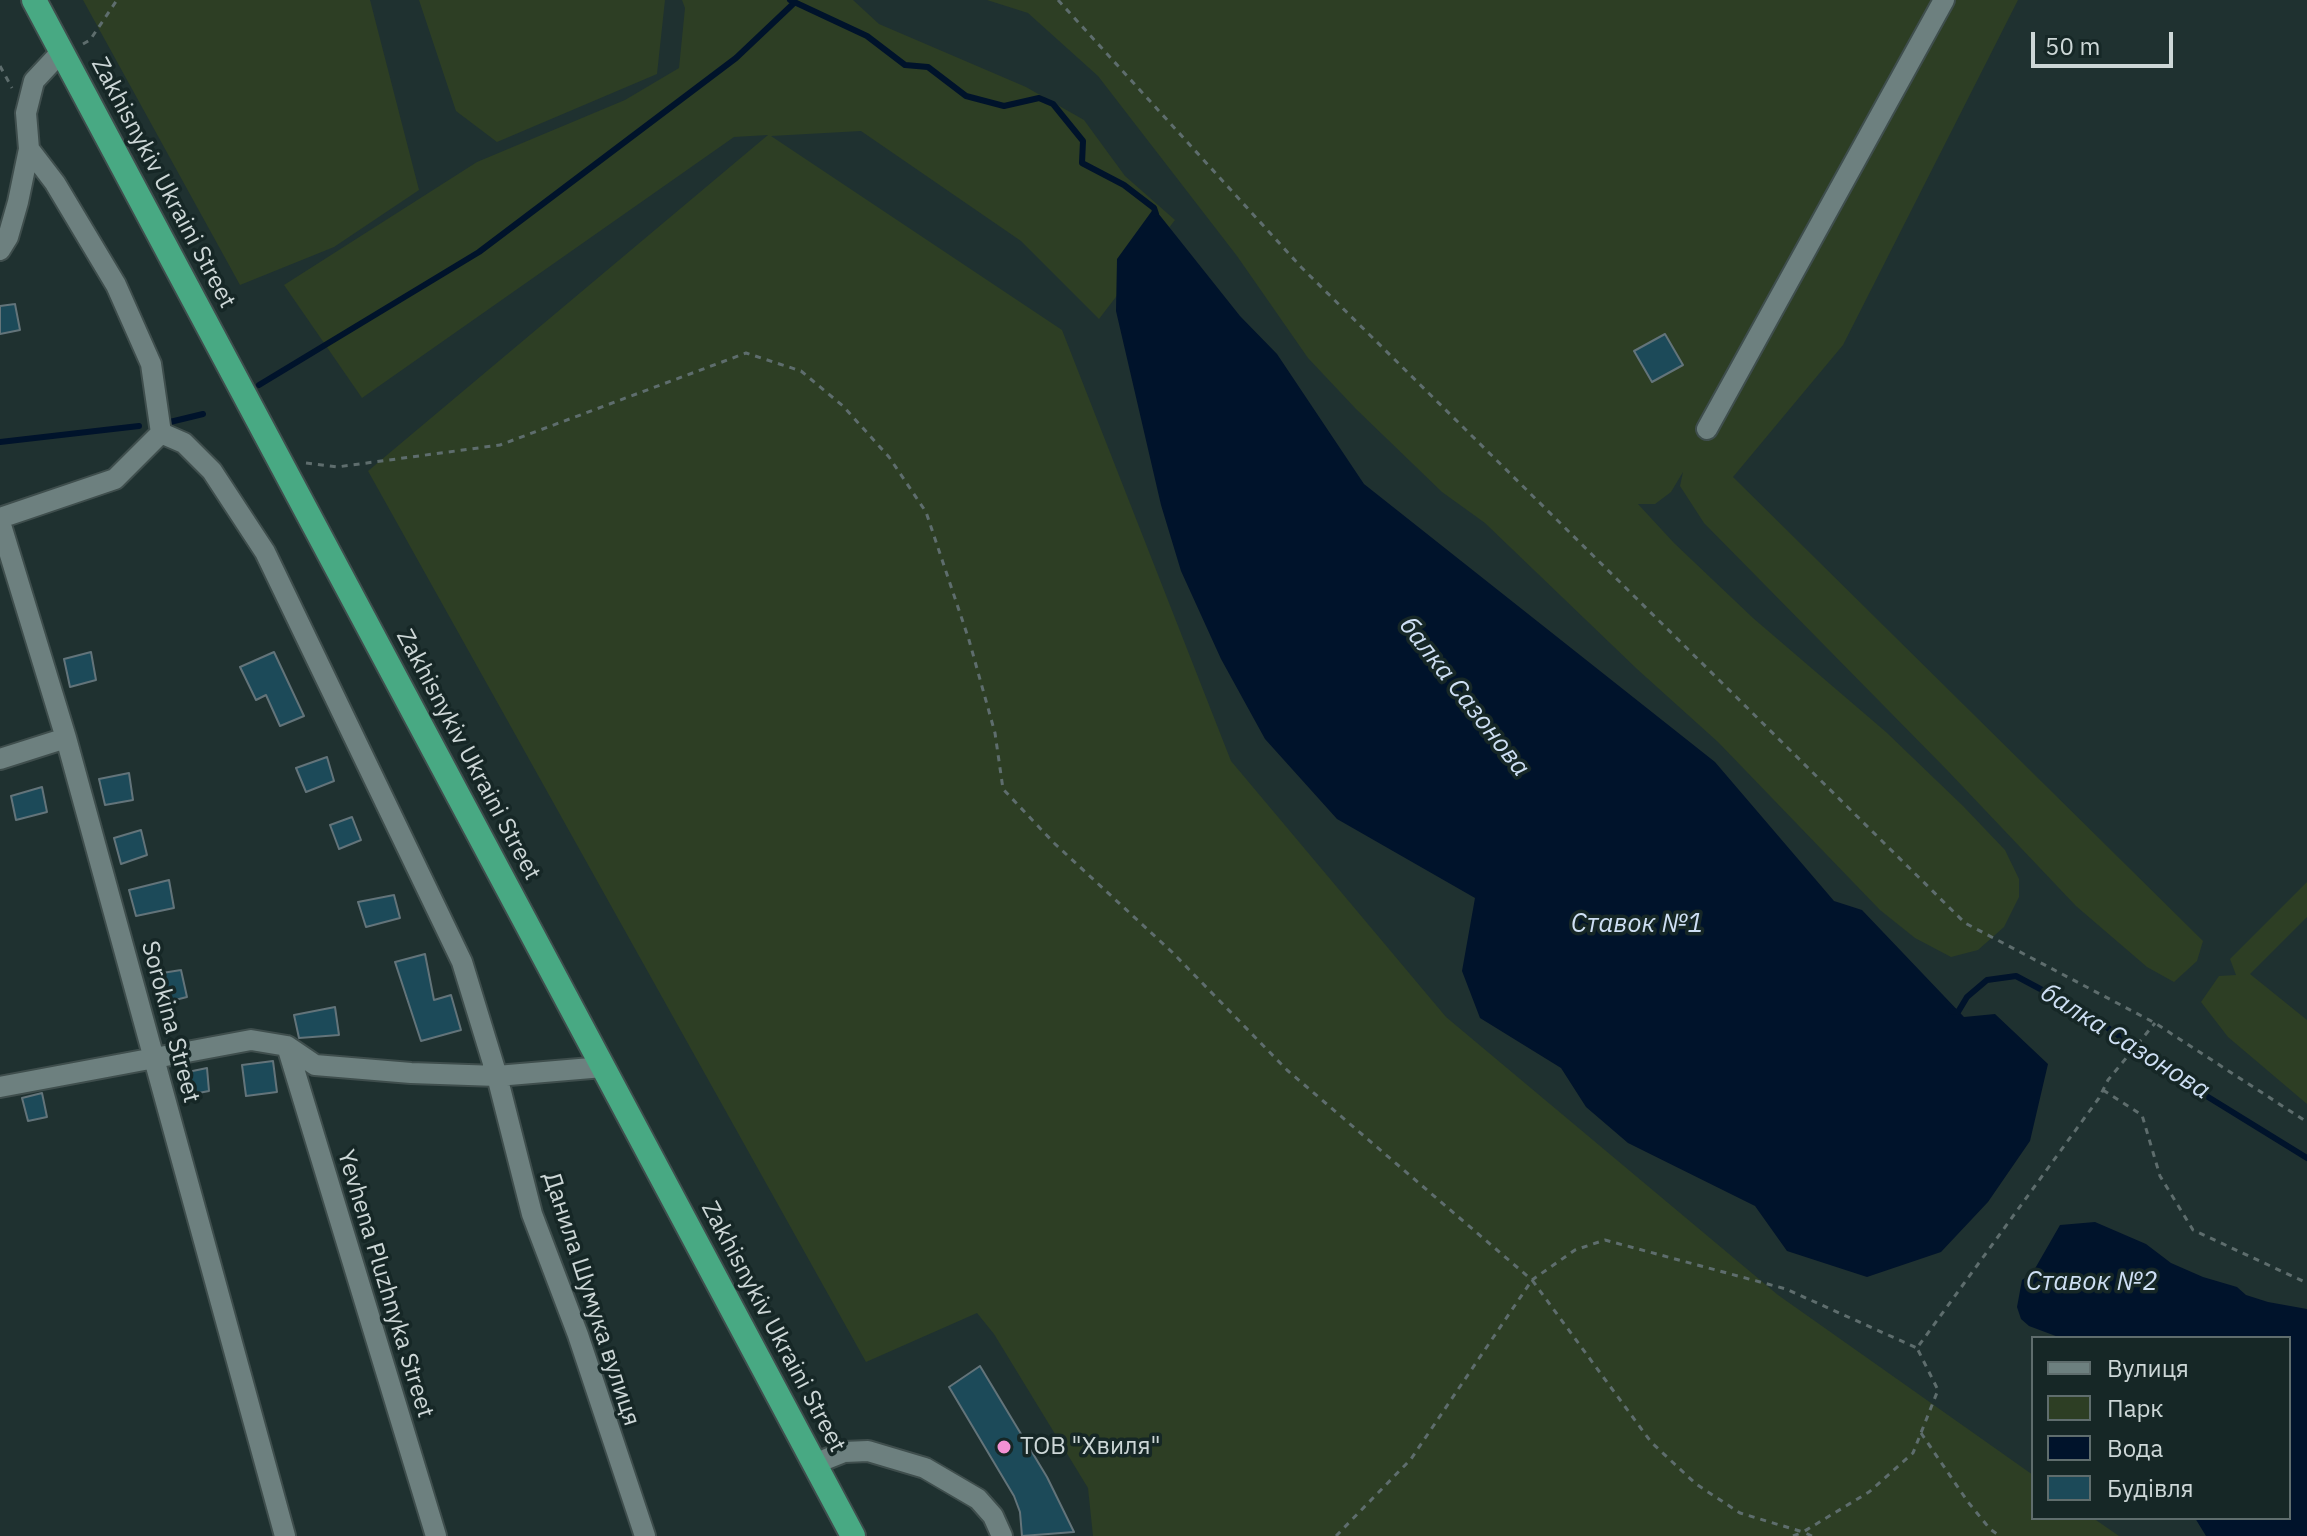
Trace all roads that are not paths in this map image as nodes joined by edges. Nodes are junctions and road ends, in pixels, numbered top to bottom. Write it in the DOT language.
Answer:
graph roads {
  1 [pos="34,0"];
  2 [pos="1944,0"];
  3 [pos="62,54"];
  4 [pos="29,149"];
  5 [pos="0,250"];
  6 [pos="1707,429"];
  7 [pos="161,433"];
  8 [pos="0,520"];
  9 [pos="66,738"];
  10 [pos="0,759"];
  11 [pos="287,1046"];
  12 [pos="151,1056"];
  13 [pos="603,1067"];
  14 [pos="497,1076"];
  15 [pos="0,1087"];
  16 [pos="814,1464"];
  17 [pos="285,1536"];
  18 [pos="436,1536"];
  19 [pos="645,1536"];
  20 [pos="853,1536"];
  21 [pos="1002,1536"];
  1 -- 3 [label="highway, Zakhisnykiv Ukraini Street"];
  2 -- 6 [label="street"];
  3 -- 4 [label="street"];
  3 -- 13 [label="highway, Zakhisnykiv Ukraini Street"];
  4 -- 5 [label="street"];
  4 -- 7 [label="street"];
  7 -- 8 [label="street"];
  7 -- 14 [label="street, Данила Шумука вулиця"];
  8 -- 9 [label="street, Sorokina Street"];
  9 -- 10 [label="street"];
  9 -- 12 [label="street, Sorokina Street"];
  11 -- 12 [label="street"];
  11 -- 14 [label="street"];
  11 -- 18 [label="street, Yevhena Pluzhnyka Street"];
  12 -- 15 [label="street"];
  12 -- 17 [label="street, Sorokina Street"];
  13 -- 14 [label="street"];
  13 -- 16 [label="highway, Zakhisnykiv Ukraini Street"];
  14 -- 19 [label="street, Данила Шумука вулиця"];
  16 -- 20 [label="highway, Zakhisnykiv Ukraini Street"];
  16 -- 21 [label="street"];
}
